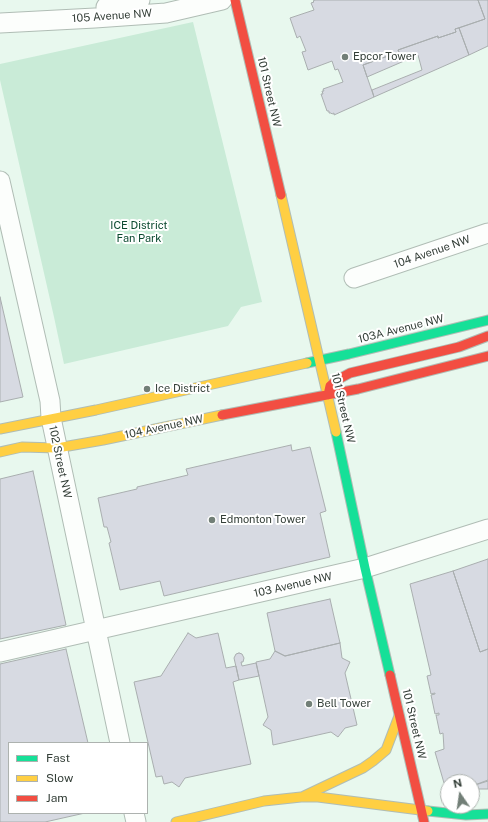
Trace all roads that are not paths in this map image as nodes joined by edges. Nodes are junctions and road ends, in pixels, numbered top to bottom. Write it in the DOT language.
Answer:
graph roads {
  1 [pos="140,0"];
  2 [pos="222,0"];
  3 [pos="235,0"];
  4 [pos="0,22"];
  5 [pos="0,181"];
  6 [pos="488,233"];
  7 [pos="354,278"];
  8 [pos="488,320"];
  9 [pos="488,336"];
  10 [pos="488,356"];
  11 [pos="320,360"];
  12 [pos="328,395"];
  13 [pos="51,418"];
  14 [pos="0,429"];
  15 [pos="57,448"];
  16 [pos="0,452"];
  17 [pos="488,529"];
  18 [pos="365,568"];
  19 [pos="96,630"];
  20 [pos="0,652"];
  21 [pos="400,716"];
  22 [pos="120,742"];
  23 [pos="301,797"];
  24 [pos="421,810"];
  25 [pos="488,814"];
  26 [pos="176,822"];
  27 [pos="424,822"];
  1 -- 4 [label="street, 105 Avenue NW"];
  2 -- 4 [label="street, 105 Avenue NW"];
  3 -- 11 [label="main road, 101 Street NW"];
  5 -- 13 [label="street, 102 Street NW"];
  6 -- 7 [label="street, 104 Avenue NW"];
  8 -- 11 [label="main road, 103A Avenue NW"];
  9 -- 12 [label="main road"];
  10 -- 12 [label="main road"];
  11 -- 12 [label="main road, 101 Street NW"];
  11 -- 13 [label="main road"];
  12 -- 15 [label="main road, 104 Avenue NW"];
  12 -- 18 [label="main road, 101 Street NW"];
  13 -- 14 [label="main road"];
  13 -- 15 [label="street, 102 Street NW"];
  15 -- 16 [label="main road, 104 Avenue NW"];
  15 -- 19 [label="street, 102 Street NW"];
  17 -- 18 [label="street, 103 Avenue NW"];
  18 -- 19 [label="street, 103 Avenue NW"];
  18 -- 21 [label="main road, 101 Street NW"];
  19 -- 20 [label="street, 103 Avenue NW"];
  19 -- 22 [label="street, 102 Street NW"];
  21 -- 23 [label="main road"];
  21 -- 24 [label="main road, 101 Street NW"];
  23 -- 24 [label="main road"];
  23 -- 26 [label="main road"];
  24 -- 25 [label="main road"];
  24 -- 27 [label="main road, 101 Street NW"];
}
